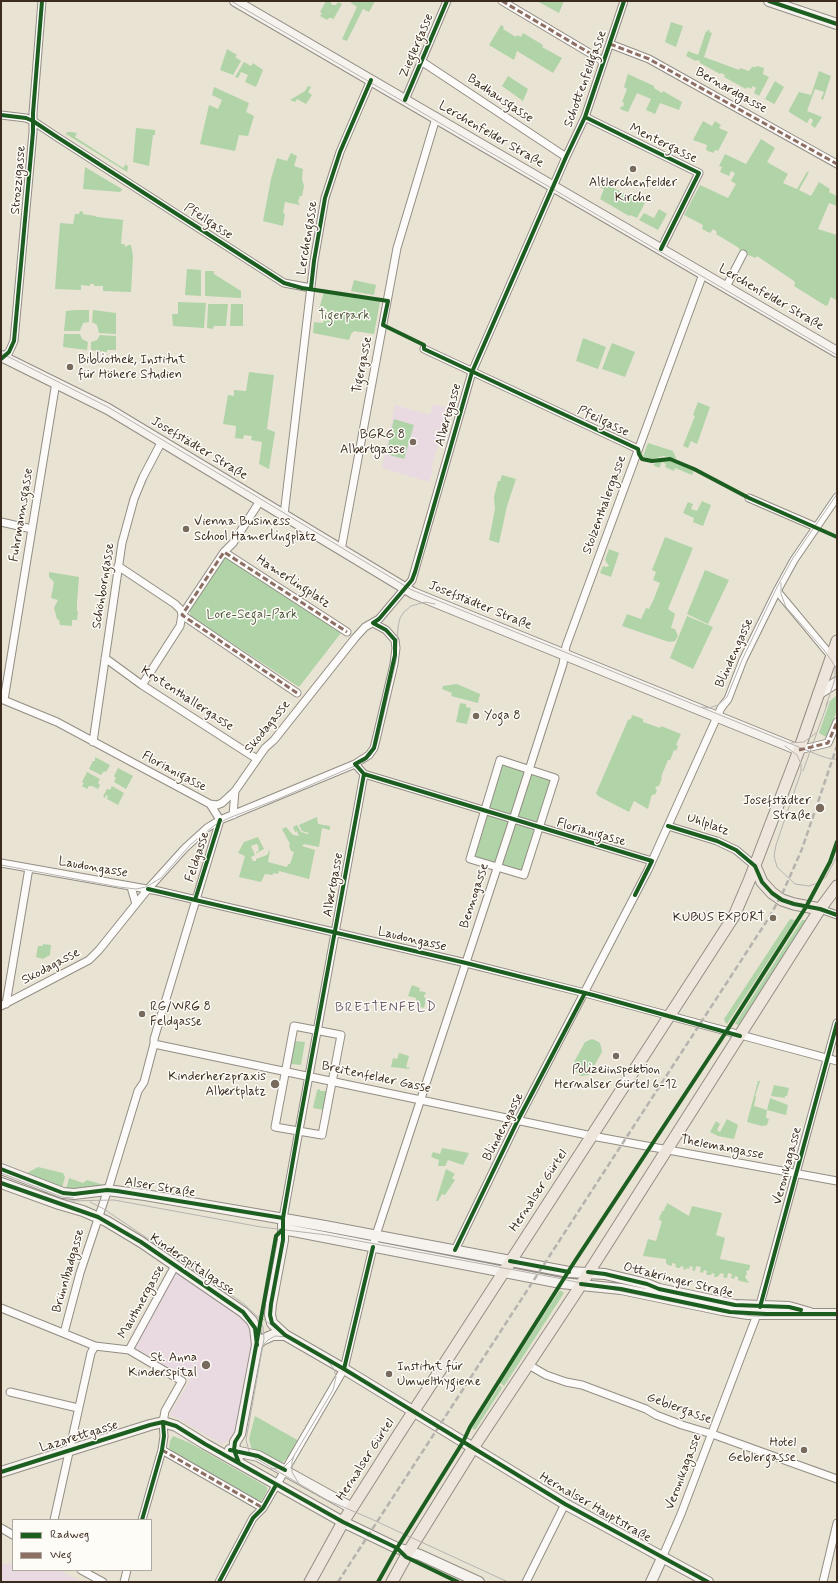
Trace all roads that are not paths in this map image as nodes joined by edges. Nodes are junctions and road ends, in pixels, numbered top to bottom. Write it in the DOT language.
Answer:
graph roads {
  1 [pos="42,1"];
  2 [pos="235,1"];
  3 [pos="447,1"];
  4 [pos="502,1"];
  5 [pos="624,1"];
  6 [pos="769,1"];
  7 [pos="791,5"];
  8 [pos="837,24"];
  9 [pos="610,44"];
  10 [pos="421,61"];
  11 [pos="603,61"];
  12 [pos="371,80"];
  13 [pos="405,100"];
  14 [pos="1,115"];
  15 [pos="585,117"];
  16 [pos="436,118"];
  17 [pos="33,121"];
  18 [pos="566,157"];
  19 [pos="837,164"];
  20 [pos="553,186"];
  21 [pos="661,249"];
  22 [pos="743,254"];
  23 [pos="703,274"];
  24 [pos="726,287"];
  25 [pos="311,288"];
  26 [pos="424,350"];
  27 [pos="837,352"];
  28 [pos="2,357"];
  29 [pos="472,372"];
  30 [pos="56,382"];
  31 [pos="162,442"];
  32 [pos="638,449"];
  33 [pos="837,497"];
  34 [pos="749,498"];
  35 [pos="260,501"];
  36 [pos="284,515"];
  37 [pos="1,522"];
  38 [pos="816,527"];
  39 [pos="32,529"];
  40 [pos="341,550"];
  41 [pos="224,552"];
  42 [pos="118,566"];
  43 [pos="404,588"];
  44 [pos="777,591"];
  45 [pos="182,614"];
  46 [pos="376,621"];
  47 [pos="347,632"];
  48 [pos="837,641"];
  49 [pos="564,654"];
  50 [pos="105,658"];
  51 [pos="834,660"];
  52 [pos="837,682"];
  53 [pos="142,684"];
  54 [pos="298,693"];
  55 [pos="818,694"];
  56 [pos="2,699"];
  57 [pos="717,717"];
  58 [pos="837,722"];
  59 [pos="93,742"];
  60 [pos="799,750"];
  61 [pos="257,759"];
  62 [pos="355,764"];
  63 [pos="528,769"];
  64 [pos="364,774"];
  65 [pos="235,791"];
  66 [pos="210,804"];
  67 [pos="484,812"];
  68 [pos="233,815"];
  69 [pos="220,820"];
  70 [pos="512,820"];
  71 [pos="668,826"];
  72 [pos="539,828"];
  73 [pos="652,862"];
  74 [pos="1,863"];
  75 [pos="755,866"];
  76 [pos="497,867"];
  77 [pos="29,868"];
  78 [pos="837,886"];
  79 [pos="131,887"];
  80 [pos="148,889"];
  81 [pos="635,895"];
  82 [pos="195,900"];
  83 [pos="136,904"];
  84 [pos="820,909"];
  85 [pos="837,915"];
  86 [pos="335,933"];
  87 [pos="466,963"];
  88 [pos="585,993"];
  89 [pos="4,1005"];
  90 [pos="669,1015"];
  91 [pos="837,1023"];
  92 [pos="317,1030"];
  93 [pos="740,1036"];
  94 [pos="154,1044"];
  95 [pos="827,1059"];
  96 [pos="837,1061"];
  97 [pos="285,1072"];
  98 [pos="309,1076"];
  99 [pos="332,1081"];
  100 [pos="421,1100"];
  101 [pos="518,1120"];
  102 [pos="298,1131"];
  103 [pos="592,1136"];
  104 [pos="667,1149"];
  105 [pos="1,1170"];
  106 [pos="796,1174"];
  107 [pos="837,1181"];
  108 [pos="1,1183"];
  109 [pos="107,1190"];
  110 [pos="98,1217"];
  111 [pos="283,1218"];
  112 [pos="283,1229"];
  113 [pos="376,1235"];
  114 [pos="373,1246"];
  115 [pos="455,1250"];
  116 [pos="510,1261"];
  117 [pos="176,1266"];
  118 [pos="503,1272"];
  119 [pos="588,1272"];
  120 [pos="581,1284"];
  121 [pos="1,1308"];
  122 [pos="759,1310"];
  123 [pos="837,1314"];
  124 [pos="64,1333"];
  125 [pos="285,1335"];
  126 [pos="257,1345"];
  127 [pos="95,1346"];
  128 [pos="129,1350"];
  129 [pos="527,1364"];
  130 [pos="344,1369"];
  131 [pos="10,1392"];
  132 [pos="78,1408"];
  133 [pos="414,1412"];
  134 [pos="163,1422"];
  135 [pos="712,1434"];
  136 [pos="205,1444"];
  137 [pos="474,1448"];
  138 [pos="69,1450"];
  139 [pos="162,1450"];
  140 [pos="234,1450"];
  141 [pos="239,1463"];
  142 [pos="285,1470"];
  143 [pos="1,1472"];
  144 [pos="837,1479"];
  145 [pos="276,1485"];
  146 [pos="565,1504"];
  147 [pos="263,1508"];
  148 [pos="352,1508"];
  149 [pos="54,1519"];
  150 [pos="142,1519"];
  151 [pos="343,1522"];
  152 [pos="837,1522"];
  153 [pos="1,1528"];
  154 [pos="12,1534"];
  155 [pos="409,1551"];
  156 [pos="662,1558"];
  157 [pos="83,1571"];
  158 [pos="127,1571"];
  159 [pos="103,1582"];
  160 [pos="124,1582"];
  161 [pos="219,1582"];
  162 [pos="310,1582"];
  163 [pos="392,1582"];
  164 [pos="479,1582"];
  165 [pos="526,1582"];
  166 [pos="651,1582"];
  167 [pos="708,1582"];
  168 [pos="823,1582"];
  1 -- 17 [label="street, Strozzigasse"];
  2 -- 12 [label="main road, Lerchenfelder Straße"];
  3 -- 10 [label="street, Zieglergasse"];
  4 -- 11 [label="street"];
  5 -- 9 [label="street, Schottenfeldgasse"];
  6 -- 7 [label="main road"];
  7 -- 8 [label="main road"];
  9 -- 11 [label="street, Schottenfeldgasse"];
  9 -- 19 [label="street, Bernardgasse"];
  10 -- 13 [label="street, Zieglergasse"];
  10 -- 18 [label="street, Badhausgasse"];
  11 -- 15 [label="street, Schottenfeldgasse"];
  12 -- 13 [label="main road, Lerchenfelder Straße"];
  12 -- 25 [label="street, Lerchengasse"];
  13 -- 16 [label="main road, Lerchenfelder Straße"];
  14 -- 17 [label="street"];
  15 -- 18 [label="street, Schottenfeldgasse"];
  15 -- 21 [label="street, Mentergasse"];
  16 -- 20 [label="main road, Lerchenfelder Straße"];
  16 -- 40 [label="street, Tigergasse"];
  17 -- 25 [label="street, Pfeilgasse"];
  17 -- 28 [label="street, Strozzigasse"];
  18 -- 20 [label="street, Schottenfeldgasse"];
  20 -- 21 [label="main road, Lerchenfelder Straße"];
  20 -- 29 [label="street, Albertgasse"];
  21 -- 23 [label="main road, Lerchenfelder Straße"];
  22 -- 24 [label="street"];
  23 -- 24 [label="main road, Lerchenfelder Straße"];
  23 -- 32 [label="street, Stolzenthalergasse"];
  24 -- 27 [label="main road, Lerchenfelder Straße"];
  25 -- 36 [label="street, Lerchengasse"];
  26 -- 29 [label="street, Pfeilgasse"];
  28 -- 30 [label="main road, Josefstädter Straße"];
  29 -- 32 [label="street, Pfeilgasse"];
  29 -- 43 [label="street, Albertgasse"];
  30 -- 31 [label="main road, Josefstädter Straße"];
  30 -- 39 [label="street, Fuhrmannsgasse"];
  31 -- 35 [label="main road, Josefstädter Straße"];
  31 -- 42 [label="street, Schönborngasse"];
  32 -- 49 [label="street, Stolzenthalergasse"];
  33 -- 38 [label="street, Blindengasse"];
  34 -- 38 [label="street"];
  35 -- 36 [label="main road, Josefstädter Straße"];
  35 -- 41 [label="street"];
  36 -- 40 [label="main road, Josefstädter Straße"];
  37 -- 39 [label="street"];
  38 -- 44 [label="street, Blindengasse"];
  39 -- 56 [label="street, Fuhrmannsgasse"];
  40 -- 43 [label="main road, Josefstädter Straße"];
  41 -- 45 [label="street"];
  41 -- 47 [label="street, Hamerlingplatz"];
  42 -- 45 [label="street"];
  42 -- 50 [label="street, Schönborngasse"];
  43 -- 46 [label="street, Albertgasse"];
  43 -- 49 [label="main road, Josefstädter Straße"];
  44 -- 51 [label="street"];
  44 -- 57 [label="street, Blindengasse"];
  45 -- 53 [label="street"];
  45 -- 54 [label="street"];
  46 -- 61 [label="street, Skodagasse"];
  46 -- 62 [label="street"];
  48 -- 51 [label="main road"];
  49 -- 57 [label="main road, Josefstädter Straße"];
  49 -- 63 [label="street, Bennogasse"];
  50 -- 53 [label="street, Krotenthallergasse"];
  50 -- 59 [label="street, Schönborngasse"];
  51 -- 55 [label="main road"];
  52 -- 55 [label="main road"];
  53 -- 61 [label="street, Krotenthallergasse"];
  55 -- 60 [label="main road"];
  56 -- 59 [label="street, Florianigasse"];
  57 -- 60 [label="main road, Josefstädter Straße"];
  57 -- 71 [label="street, Blindengasse"];
  58 -- 60 [label="street"];
  59 -- 66 [label="street, Florianigasse"];
  60 -- 75 [label="main road"];
  61 -- 65 [label="street, Skodagasse"];
  62 -- 64 [label="street"];
  62 -- 68 [label="street"];
  63 -- 67 [label="street"];
  63 -- 70 [label="street, Bennogasse"];
  63 -- 72 [label="street"];
  64 -- 67 [label="street, Florianigasse"];
  64 -- 86 [label="street, Albertgasse"];
  65 -- 66 [label="street, Skodagasse"];
  65 -- 68 [label="street, Skodagasse"];
  66 -- 69 [label="street, Florianigasse"];
  67 -- 70 [label="street, Florianigasse"];
  67 -- 76 [label="street"];
  68 -- 69 [label="street"];
  69 -- 80 [label="street, Skodagasse"];
  69 -- 82 [label="street, Feldgasse"];
  70 -- 72 [label="street, Florianigasse"];
  70 -- 76 [label="street, Bennogasse"];
  71 -- 73 [label="street, Uhlplatz"];
  71 -- 75 [label="street, Uhlplatz"];
  72 -- 73 [label="street, Florianigasse"];
  72 -- 76 [label="street"];
  73 -- 81 [label="street, Uhlplatz"];
  74 -- 77 [label="street, Laudongasse"];
  75 -- 84 [label="main road"];
  75 -- 90 [label="main road, Hernalser Gürtel"];
  76 -- 87 [label="street, Bennogasse"];
  77 -- 79 [label="street, Laudongasse"];
  77 -- 89 [label="street"];
  78 -- 84 [label="main road"];
  79 -- 80 [label="street, Laudongasse"];
  79 -- 83 [label="street"];
  80 -- 82 [label="street, Laudongasse"];
  80 -- 83 [label="street, Skodagasse"];
  81 -- 88 [label="street, Blindengasse"];
  82 -- 86 [label="street, Laudongasse"];
  82 -- 94 [label="street, Feldgasse"];
  83 -- 89 [label="street, Skodagasse"];
  84 -- 85 [label="street"];
  84 -- 93 [label="main road"];
  86 -- 87 [label="street, Laudongasse"];
  86 -- 92 [label="street, Albertgasse"];
  87 -- 88 [label="street, Laudongasse"];
  87 -- 100 [label="street, Bennogasse"];
  88 -- 90 [label="street, Laudongasse"];
  88 -- 101 [label="street, Blindengasse"];
  90 -- 93 [label="street"];
  90 -- 103 [label="main road, Hernalser Gürtel"];
  91 -- 95 [label="street, Veronikagasse"];
  92 -- 97 [label="street"];
  92 -- 98 [label="street, Albertgasse"];
  92 -- 99 [label="street"];
  93 -- 95 [label="street"];
  93 -- 104 [label="main road"];
  94 -- 97 [label="street, Breitenfelder Gasse"];
  94 -- 109 [label="street, Feldgasse"];
  95 -- 96 [label="street"];
  95 -- 106 [label="street, Veronikagasse"];
  97 -- 98 [label="street, Breitenfelder Gasse"];
  97 -- 102 [label="street"];
  98 -- 99 [label="street, Breitenfelder Gasse"];
  98 -- 102 [label="street, Albertgasse"];
  99 -- 100 [label="street, Breitenfelder Gasse"];
  99 -- 102 [label="street"];
  100 -- 101 [label="street, Breitenfelder Gasse"];
  100 -- 113 [label="street, Bennogasse"];
  101 -- 103 [label="street, Breitenfelder Gasse"];
  101 -- 115 [label="street, Blindengasse"];
  102 -- 111 [label="street, Albertgasse"];
  103 -- 104 [label="street"];
  103 -- 116 [label="main road, Hernalser Gürtel"];
  104 -- 106 [label="street, Thelemangasse"];
  104 -- 119 [label="main road"];
  105 -- 109 [label="main road, Alser Straße"];
  106 -- 107 [label="street, Thelemangasse"];
  106 -- 122 [label="street, Veronikagasse"];
  108 -- 110 [label="main road"];
  109 -- 110 [label="street, Alser Straße"];
  109 -- 111 [label="main road, Alser Straße"];
  110 -- 117 [label="main road, Kinderspitalgasse"];
  110 -- 124 [label="street, Brünnlbadgasse"];
  111 -- 112 [label="main road"];
  111 -- 113 [label="main road, Alser Straße"];
  112 -- 114 [label="main road"];
  112 -- 125 [label="main road"];
  113 -- 114 [label="street"];
  113 -- 115 [label="main road, Alser Straße"];
  114 -- 118 [label="main road"];
  114 -- 130 [label="street"];
  115 -- 116 [label="main road, Alser Straße"];
  116 -- 118 [label="main road, Hernalser Gürtel"];
  116 -- 119 [label="main road"];
  117 -- 126 [label="main road, Kinderspitalgasse"];
  117 -- 128 [label="street, Mauthnergasse"];
  118 -- 120 [label="main road"];
  118 -- 133 [label="main road, Hernalser Gürtel"];
  119 -- 120 [label="main road"];
  119 -- 122 [label="main road, Ottakringer Straße"];
  120 -- 122 [label="main road, Ottakringer Straße"];
  120 -- 129 [label="main road"];
  121 -- 124 [label="street"];
  122 -- 123 [label="main road, Ottakringer Straße"];
  122 -- 135 [label="street, Veronikagasse"];
  124 -- 127 [label="street"];
  125 -- 126 [label="main road"];
  125 -- 130 [label="main road"];
  126 -- 140 [label="main road, Kinderspitalgasse"];
  127 -- 128 [label="street"];
  127 -- 132 [label="street"];
  128 -- 134 [label="street"];
  129 -- 135 [label="street, Geblergasse"];
  129 -- 137 [label="main road"];
  130 -- 133 [label="main road"];
  130 -- 142 [label="street"];
  131 -- 132 [label="street"];
  132 -- 138 [label="street"];
  133 -- 137 [label="main road"];
  133 -- 148 [label="main road, Hernalser Gürtel"];
  134 -- 136 [label="main road"];
  134 -- 138 [label="main road, Lazarettgasse"];
  134 -- 139 [label="street"];
  135 -- 144 [label="street, Geblergasse"];
  135 -- 156 [label="street, Veronikagasse"];
  136 -- 140 [label="main road"];
  136 -- 141 [label="main road"];
  137 -- 146 [label="main road, Hernalser Hauptstraße"];
  137 -- 155 [label="main road"];
  138 -- 143 [label="main road, Lazarettgasse"];
  138 -- 149 [label="street"];
  139 -- 147 [label="street"];
  139 -- 150 [label="street"];
  140 -- 141 [label="main road"];
  140 -- 142 [label="main road"];
  141 -- 145 [label="main road"];
  142 -- 145 [label="street"];
  142 -- 148 [label="main road"];
  145 -- 147 [label="street"];
  145 -- 151 [label="main road"];
  146 -- 156 [label="main road, Hernalser Hauptstraße"];
  146 -- 165 [label="street"];
  147 -- 161 [label="street"];
  148 -- 151 [label="main road, Hernalser Gürtel"];
  151 -- 155 [label="main road, Hernalser Gürtel"];
  151 -- 162 [label="main road"];
  152 -- 168 [label="street"];
  153 -- 154 [label="street"];
  155 -- 163 [label="main road"];
  155 -- 164 [label="main road, Hernalser Gürtel"];
  156 -- 166 [label="main road, Veronikagasse"];
  156 -- 167 [label="main road, Hernalser Hauptstraße"];
  157 -- 159 [label="street"];
  158 -- 160 [label="street"];
}
